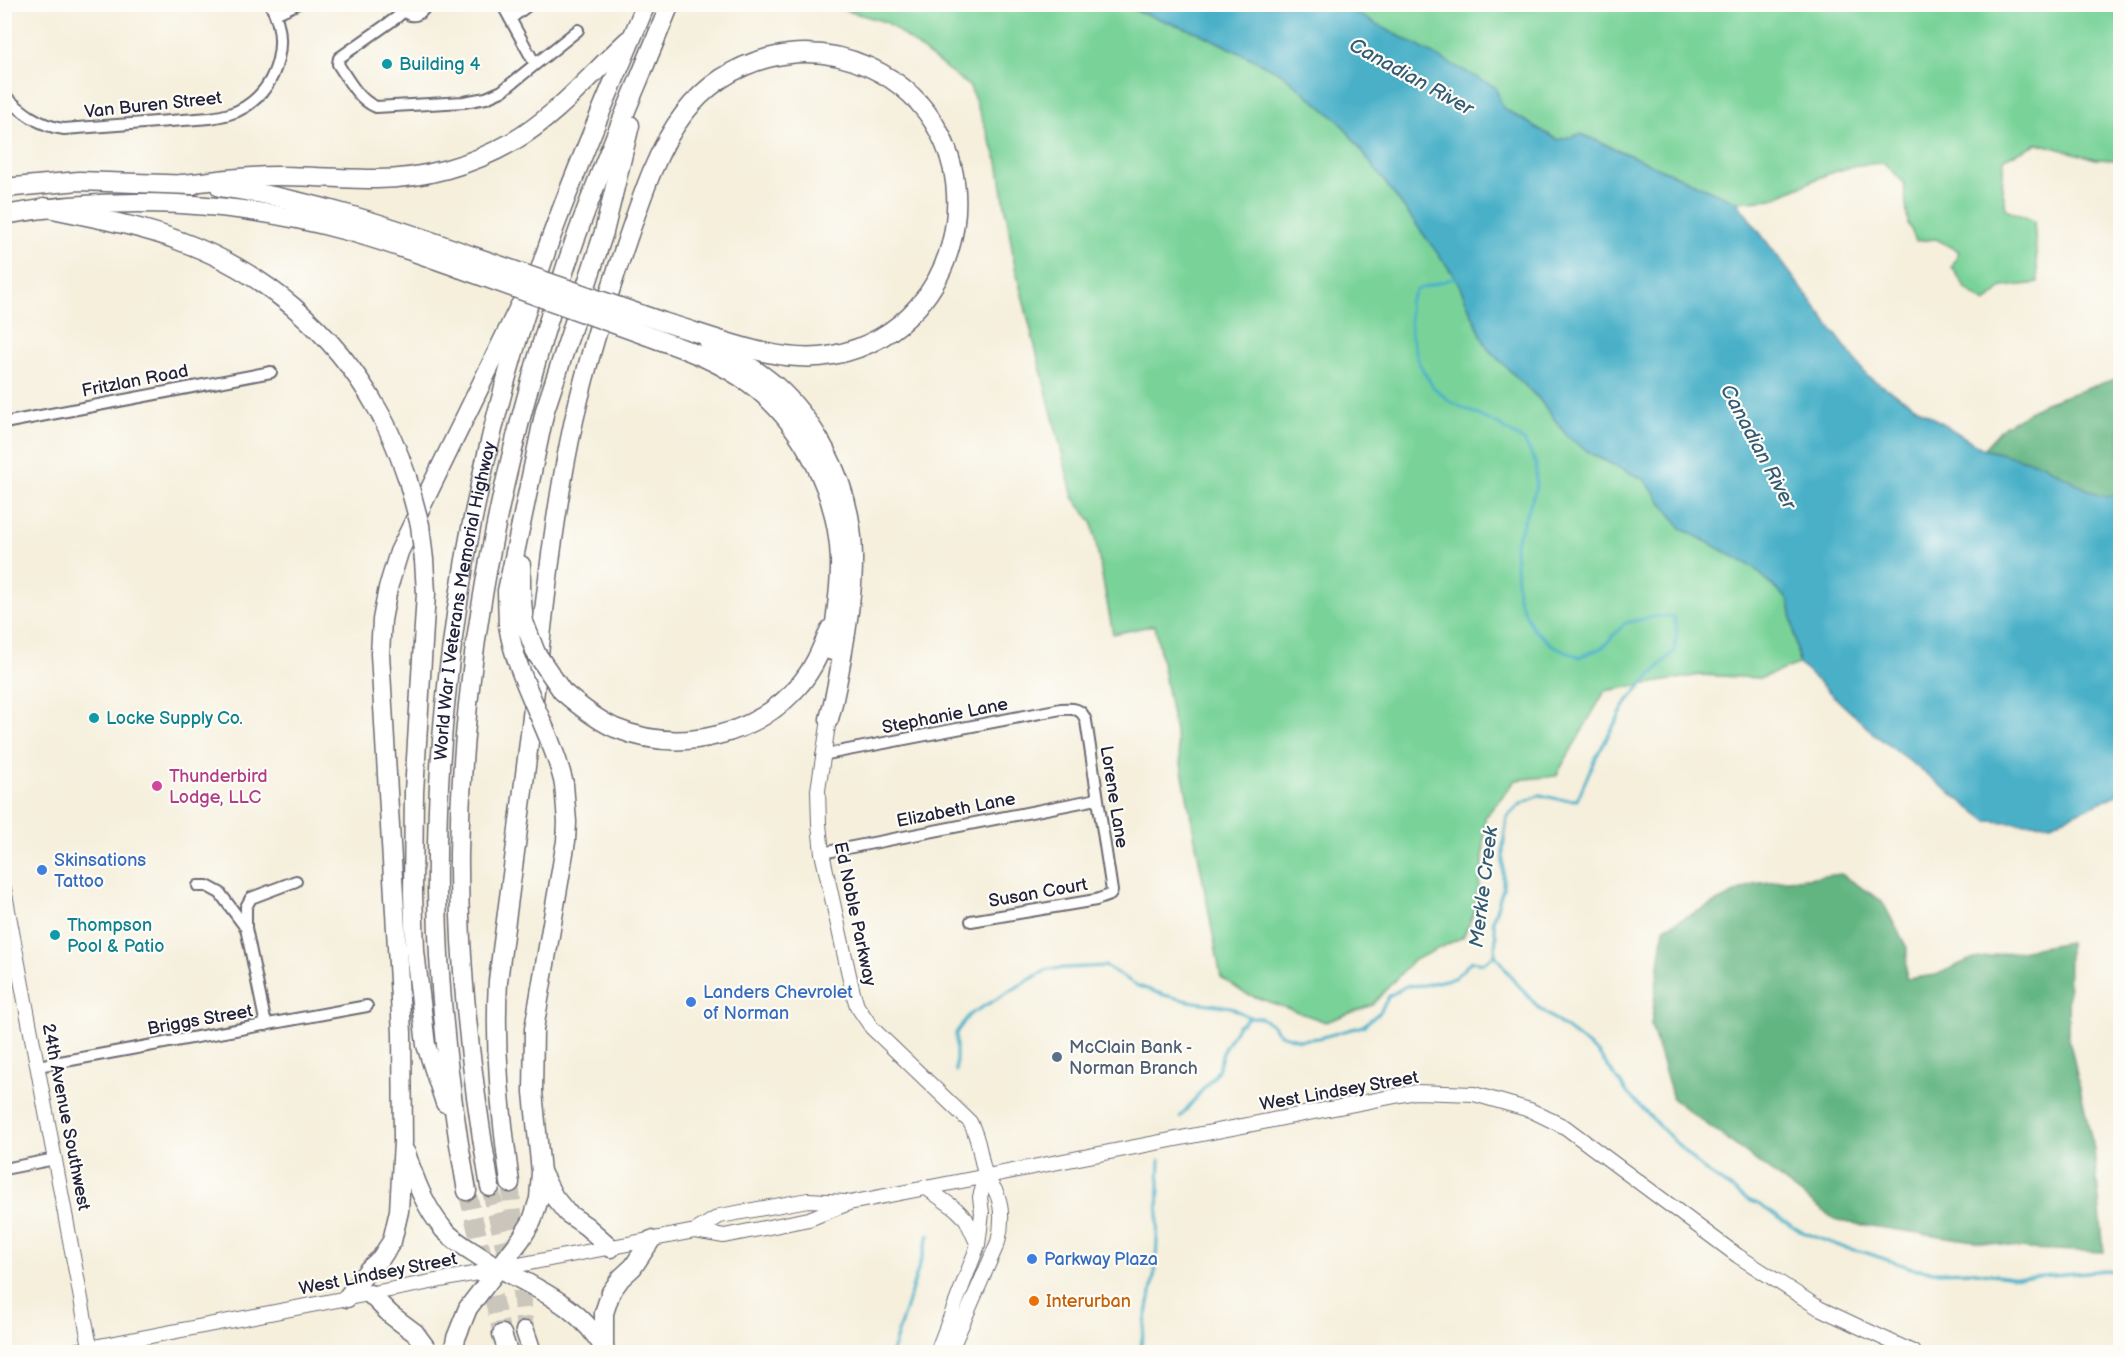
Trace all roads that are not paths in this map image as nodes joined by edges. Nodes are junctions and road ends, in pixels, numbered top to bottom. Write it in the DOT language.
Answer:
graph roads {
  1 [pos="297,4"];
  2 [pos="432,4"];
  3 [pos="502,4"];
  4 [pos="530,4"];
  5 [pos="646,4"];
  6 [pos="670,4"];
  7 [pos="403,6"];
  8 [pos="273,9"];
  9 [pos="510,19"];
  10 [pos="578,30"];
  11 [pos="633,34"];
  12 [pos="536,64"];
  13 [pos="644,68"];
  14 [pos="4,95"];
  15 [pos="181,184"];
  16 [pos="4,188"];
  17 [pos="44,207"];
  18 [pos="4,215"];
  19 [pos="548,246"];
  20 [pos="464,262"];
  21 [pos="661,331"];
  22 [pos="271,372"];
  23 [pos="4,423"];
  24 [pos="835,617"];
  25 [pos="516,624"];
  26 [pos="1075,709"];
  27 [pos="829,719"];
  28 [pos="822,755"];
  29 [pos="1097,799"];
  30 [pos="822,853"];
  31 [pos="296,881"];
  32 [pos="198,886"];
  33 [pos="4,888"];
  34 [pos="1110,895"];
  35 [pos="971,921"];
  36 [pos="246,928"];
  37 [pos="367,1006"];
  38 [pos="266,1025"];
  39 [pos="38,1066"];
  40 [pos="403,1142"];
  41 [pos="459,1143"];
  42 [pos="55,1159"];
  43 [pos="4,1169"];
  44 [pos="541,1172"];
  45 [pos="986,1176"];
  46 [pos="510,1183"];
  47 [pos="925,1187"];
  48 [pos="490,1188"];
  49 [pos="467,1191"];
  50 [pos="849,1203"];
  51 [pos="695,1231"];
  52 [pos="651,1240"];
  53 [pos="978,1245"];
  54 [pos="611,1248"];
  55 [pos="498,1269"];
  56 [pos="370,1294"];
  57 [pos="347,1298"];
  58 [pos="525,1330"];
  59 [pos="502,1334"];
  60 [pos="90,1350"];
  61 [pos="605,1350"];
  62 [pos="68,1353"];
  63 [pos="429,1353"];
  64 [pos="453,1353"];
  65 [pos="508,1353"];
  66 [pos="532,1353"];
  67 [pos="937,1353"];
  68 [pos="950,1353"];
  69 [pos="1913,1353"];
  1 -- 8 [label="street"];
  2 -- 7 [label="street"];
  3 -- 9 [label="street"];
  4 -- 9 [label="street"];
  5 -- 11 [label="highway, World War I Veterans Memorial Highway"];
  6 -- 13 [label="highway"];
  7 -- 12 [label="street"];
  8 -- 14 [label="street, Van Buren Street"];
  9 -- 12 [label="street"];
  10 -- 12 [label="street"];
  11 -- 15 [label="highway"];
  11 -- 19 [label="highway, World War I Veterans Memorial Highway"];
  13 -- 25 [label="highway"];
  13 -- 48 [label="highway, World War I Veterans Memorial Highway"];
  15 -- 16 [label="highway"];
  15 -- 20 [label="highway"];
  17 -- 18 [label="highway"];
  17 -- 20 [label="highway"];
  17 -- 41 [label="highway, bridge"];
  19 -- 40 [label="highway"];
  19 -- 41 [label="highway, World War I Veterans Memorial Highway"];
  20 -- 21 [label="highway, bridge"];
  21 -- 24 [label="highway"];
  21 -- 27 [label="highway"];
  21 -- 46 [label="highway"];
  22 -- 23 [label="street, Fritzlan Road"];
  24 -- 25 [label="highway, bridge"];
  24 -- 27 [label="highway"];
  25 -- 44 [label="highway, bridge"];
  26 -- 28 [label="street, Stephanie Lane"];
  26 -- 29 [label="street, Lorene Lane"];
  27 -- 28 [label="main road, Ed Noble Parkway"];
  28 -- 30 [label="main road, Ed Noble Parkway"];
  29 -- 30 [label="street, Elizabeth Lane"];
  29 -- 34 [label="street, Lorene Lane"];
  30 -- 45 [label="main road, Ed Noble Parkway"];
  31 -- 36 [label="street"];
  32 -- 36 [label="street"];
  33 -- 39 [label="main road, 24th Avenue Southwest"];
  34 -- 35 [label="street, Susan Court"];
  36 -- 38 [label="street"];
  37 -- 38 [label="street, Briggs Street"];
  38 -- 39 [label="street, Briggs Street"];
  39 -- 42 [label="main road, 24th Avenue Southwest"];
  40 -- 55 [label="highway"];
  40 -- 57 [label="highway"];
  41 -- 49 [label="highway, World War I Veterans Memorial Highway"];
  42 -- 43 [label="street"];
  42 -- 60 [label="main road, 24th Avenue Southwest"];
  44 -- 54 [label="highway"];
  44 -- 55 [label="highway"];
  45 -- 47 [label="main road, West Lindsey Street"];
  45 -- 53 [label="main road, Ed Noble Parkway"];
  45 -- 68 [label="main road, Ed Noble Parkway"];
  45 -- 69 [label="main road, West Lindsey Street"];
  47 -- 50 [label="main road, West Lindsey Street"];
  47 -- 53 [label="main road"];
  50 -- 51 [label="main road, West Lindsey Street"];
  50 -- 51 [label="main road, West Lindsey Street"];
  51 -- 52 [label="main road, West Lindsey Street"];
  52 -- 54 [label="main road, West Lindsey Street"];
  52 -- 61 [label="highway"];
  53 -- 67 [label="main road, Ed Noble Parkway"];
  54 -- 55 [label="main road, West Lindsey Street"];
  55 -- 56 [label="main road, West Lindsey Street"];
  55 -- 61 [label="highway"];
  55 -- 64 [label="highway"];
  56 -- 57 [label="main road, West Lindsey Street"];
  56 -- 63 [label="highway"];
  57 -- 60 [label="main road, West Lindsey Street"];
  58 -- 66 [label="highway"];
  59 -- 65 [label="highway"];
  60 -- 62 [label="main road, West Lindsey Street"];
}
